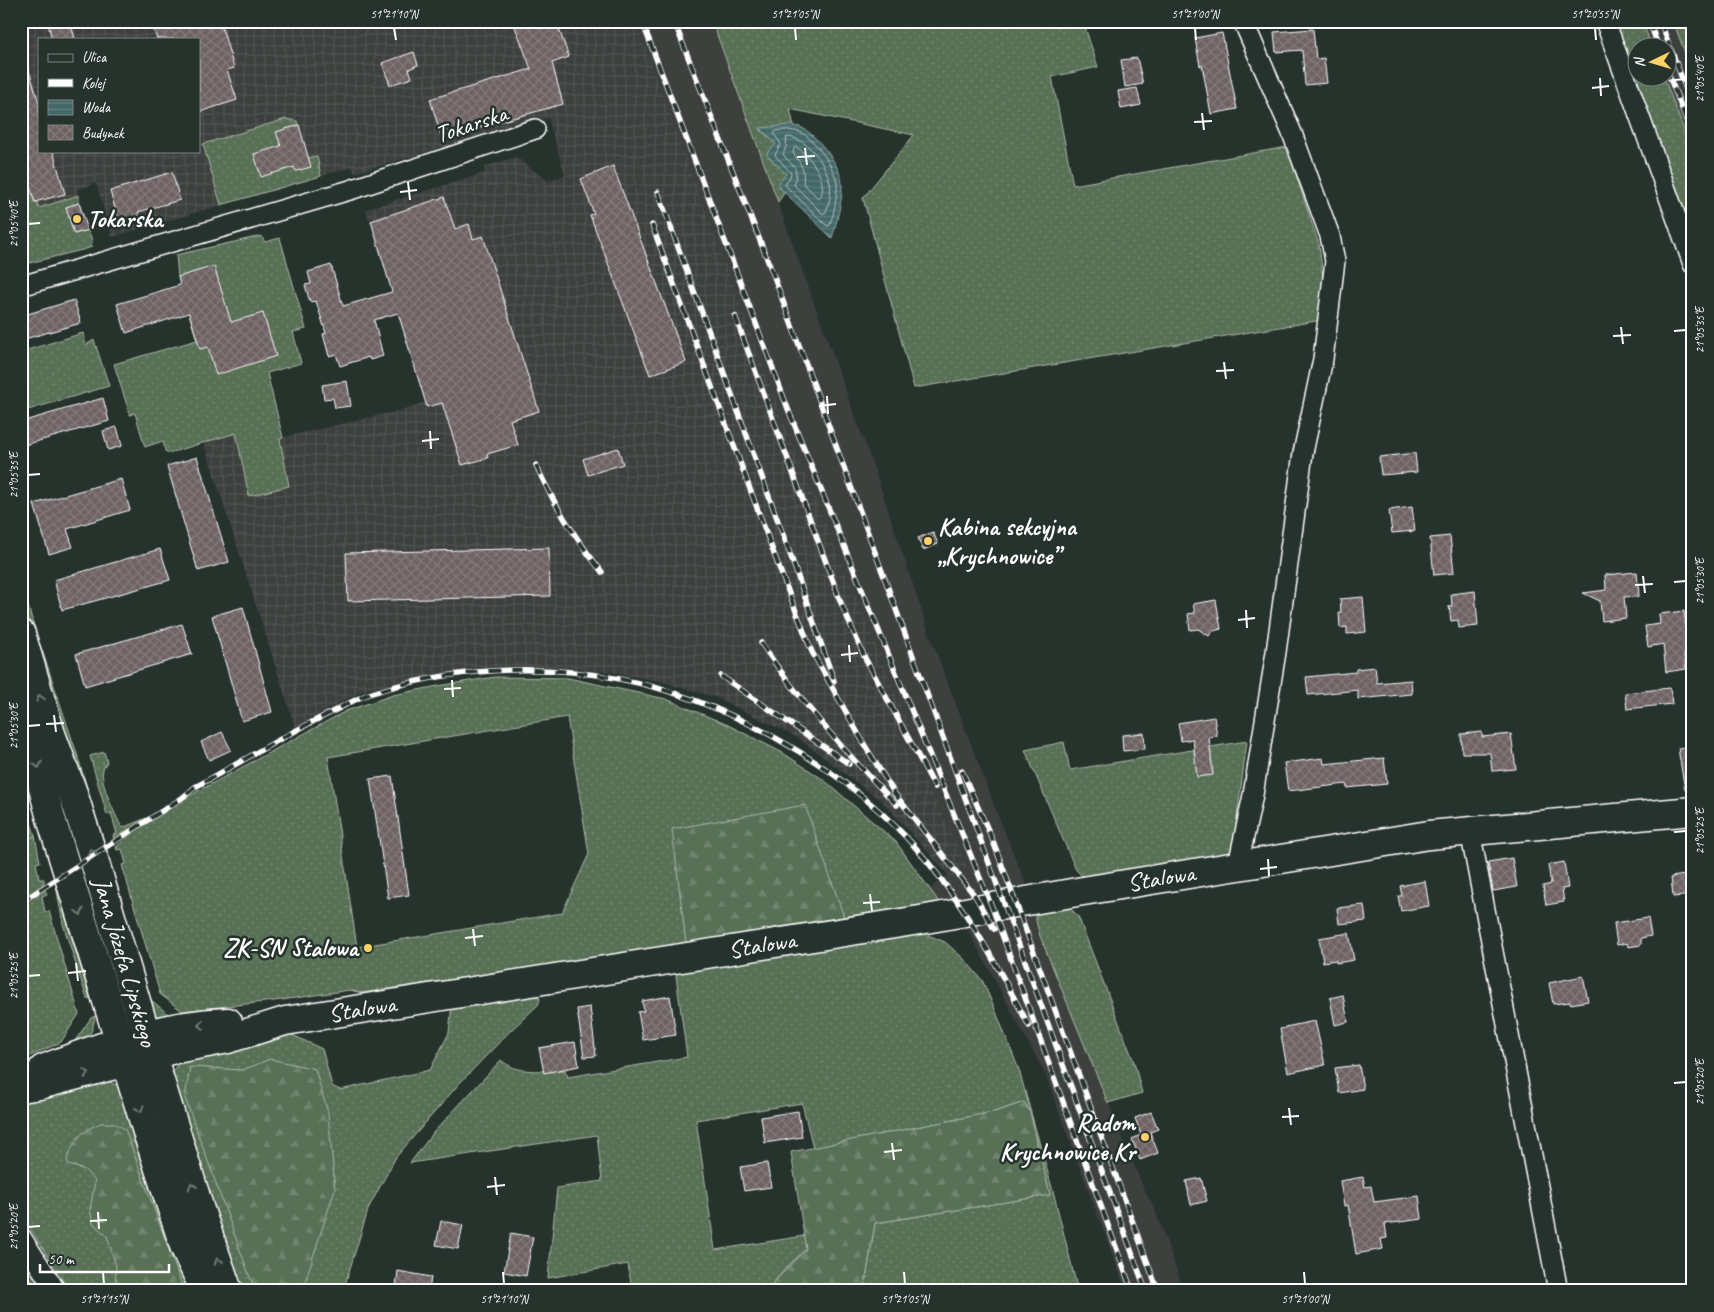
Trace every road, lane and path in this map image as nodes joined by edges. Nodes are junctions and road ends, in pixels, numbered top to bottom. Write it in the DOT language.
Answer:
graph roads {
  1 [pos="1243,21"];
  2 [pos="1605,21"];
  3 [pos="535,129"];
  4 [pos="1693,264"];
  5 [pos="21,286"];
  6 [pos="21,634"];
  7 [pos="21,701"];
  8 [pos="1693,811"];
  9 [pos="1470,831"];
  10 [pos="1238,865"];
  11 [pos="136,1048"];
  12 [pos="21,1079"];
  13 [pos="21,1088"];
  14 [pos="21,1237"];
  15 [pos="56,1291"];
  16 [pos="205,1291"];
  17 [pos="228,1291"];
  18 [pos="1558,1291"];
  1 -- 10 [label="street"];
  2 -- 4 [label="street"];
  3 -- 5 [label="street, Tokarska"];
  11 -- 6 [label="street, Jana Józefa Lipskiego, one-way"];
  7 -- 11 [label="street, Jana Józefa Lipskiego, one-way"];
  8 -- 9 [label="street, Stalowa"];
  9 -- 10 [label="street, Stalowa"];
  9 -- 18 [label="street"];
  10 -- 11 [label="street, Stalowa"];
  11 -- 12 [label="street, Stalowa"];
  13 -- 11 [label="street, Stalowa, one-way"];
  11 -- 16 [label="street, Jana Józefa Lipskiego, one-way"];
  17 -- 11 [label="street, Jana Józefa Lipskiego, one-way"];
  14 -- 15 [label="street"];
}
